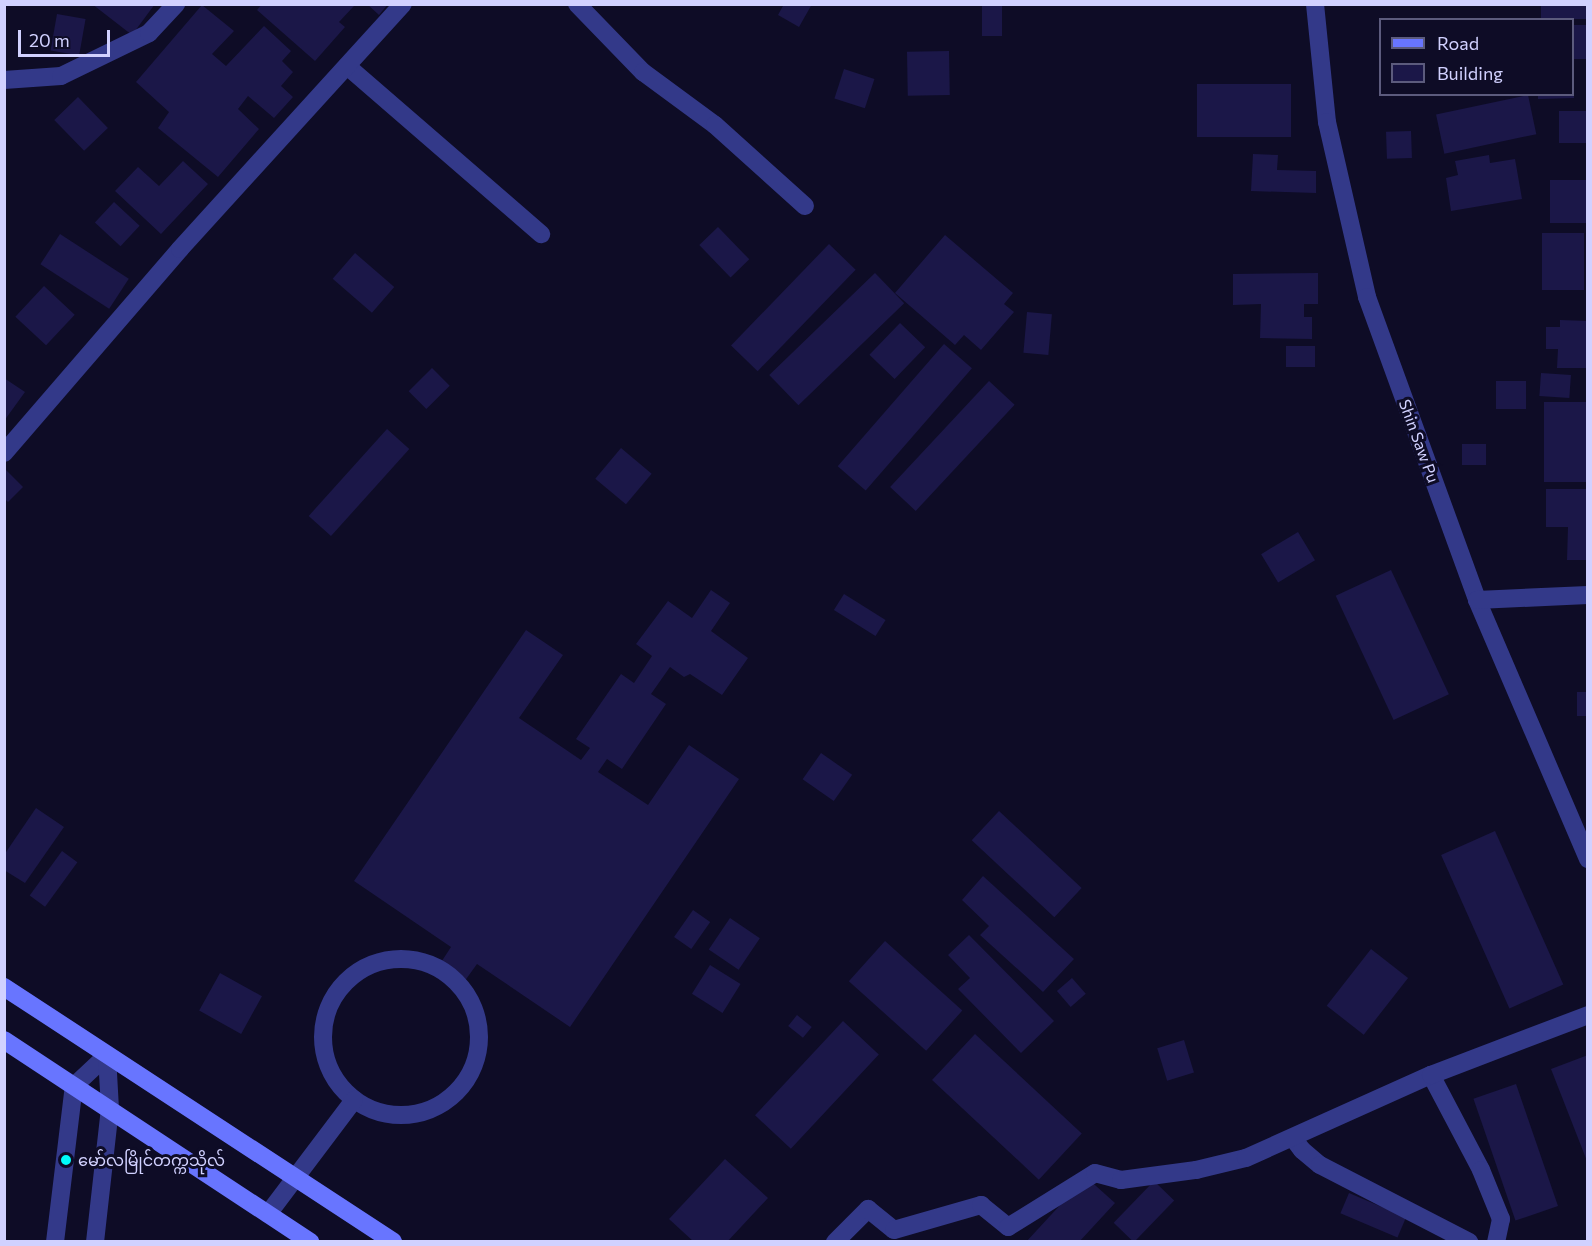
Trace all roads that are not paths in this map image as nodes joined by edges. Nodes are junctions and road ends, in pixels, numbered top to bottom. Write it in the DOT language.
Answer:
graph roads {
  1 [pos="177,4"];
  2 [pos="403,4"];
  3 [pos="577,4"];
  4 [pos="1315,4"];
  5 [pos="347,66"];
  6 [pos="4,80"];
  7 [pos="805,206"];
  8 [pos="541,234"];
  9 [pos="4,453"];
  10 [pos="1587,595"];
  11 [pos="1477,600"];
  12 [pos="1587,859"];
  13 [pos="4,987"];
  14 [pos="1587,1015"];
  15 [pos="4,1040"];
  16 [pos="107,1055"];
  17 [pos="1431,1075"];
  18 [pos="74,1086"];
  19 [pos="354,1100"];
  20 [pos="110,1109"];
  21 [pos="1293,1138"];
  22 [pos="294,1177"];
  23 [pos="268,1214"];
  24 [pos="888,1236"];
  25 [pos="55,1242"];
  26 [pos="94,1242"];
  27 [pos="310,1242"];
  28 [pos="393,1242"];
  29 [pos="835,1242"];
  30 [pos="1469,1242"];
  31 [pos="1496,1242"];
  1 -- 6 [label="street"];
  2 -- 5 [label="street"];
  3 -- 7 [label="street"];
  4 -- 11 [label="street, Shin Saw Pu"];
  5 -- 8 [label="street"];
  5 -- 9 [label="street"];
  10 -- 11 [label="street"];
  11 -- 12 [label="street, Shin Saw Pu"];
  13 -- 16 [label="main road"];
  14 -- 17 [label="street"];
  15 -- 18 [label="main road"];
  16 -- 18 [label="street"];
  16 -- 20 [label="street"];
  16 -- 22 [label="main road"];
  17 -- 21 [label="street"];
  17 -- 31 [label="street"];
  18 -- 20 [label="main road"];
  18 -- 25 [label="street"];
  19 -- 19 [label="street"];
  19 -- 22 [label="street"];
  20 -- 23 [label="main road"];
  20 -- 26 [label="street"];
  21 -- 24 [label="street"];
  21 -- 30 [label="street"];
  22 -- 23 [label="street"];
  22 -- 28 [label="main road"];
  23 -- 27 [label="main road"];
  24 -- 29 [label="street"];
}
